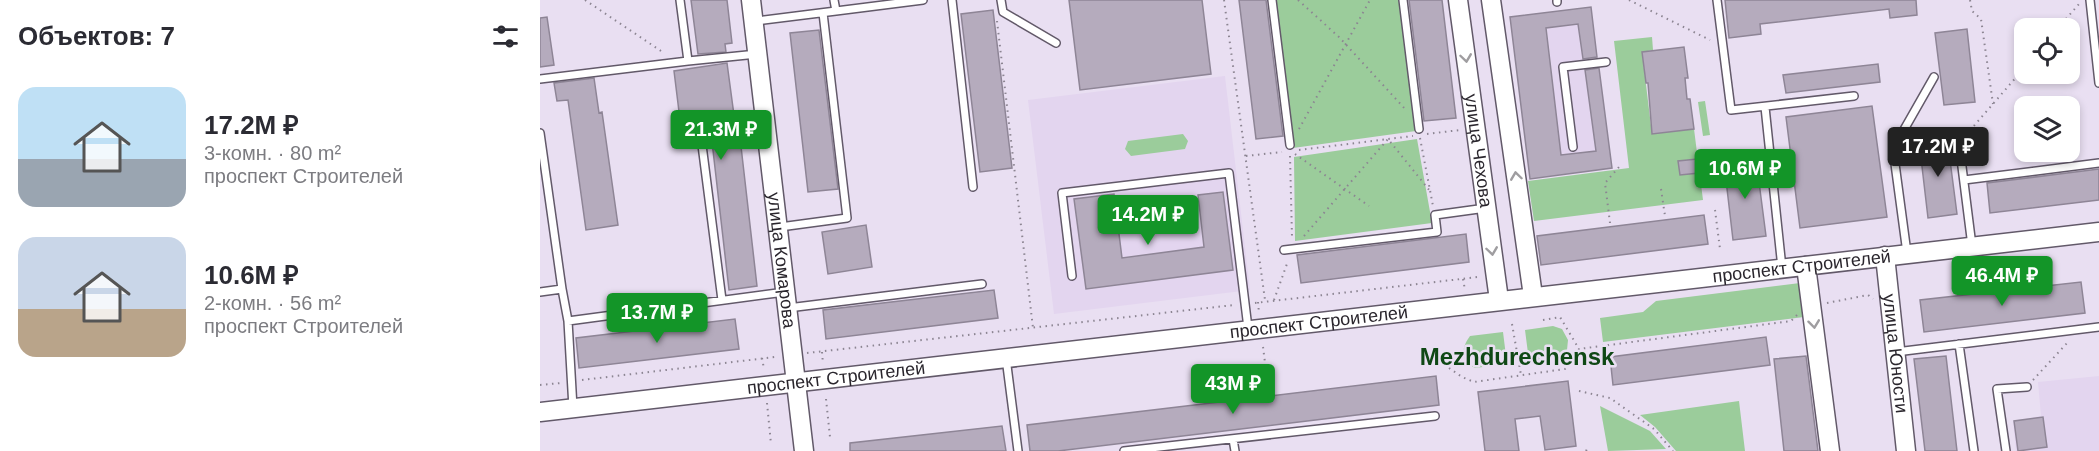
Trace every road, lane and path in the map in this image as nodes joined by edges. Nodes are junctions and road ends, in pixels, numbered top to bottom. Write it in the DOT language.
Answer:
graph roads {
  1 [pos="585,0"];
  2 [pos="680,0"];
  3 [pos="751,0"];
  4 [pos="834,0"];
  5 [pos="923,0"];
  6 [pos="952,0"];
  7 [pos="1001,0"];
  8 [pos="1224,0"];
  9 [pos="1272,0"];
  10 [pos="1299,0"];
  11 [pos="1370,0"];
  12 [pos="1403,0"];
  13 [pos="1458,0"];
  14 [pos="1491,0"];
  15 [pos="1629,0"];
  16 [pos="1717,0"];
  17 [pos="1970,0"];
  18 [pos="2083,0"];
  19 [pos="2090,0"];
  20 [pos="836,11"];
  21 [pos="996,12"];
  22 [pos="823,13"];
  23 [pos="2067,18"];
  24 [pos="753,21"];
  25 [pos="1056,44"];
  26 [pos="1346,44"];
  27 [pos="1723,46"];
  28 [pos="757,54"];
  29 [pos="688,61"];
  30 [pos="679,62"];
  31 [pos="1606,62"];
  32 [pos="1934,77"];
  33 [pos="540,79"];
  34 [pos="2014,80"];
  35 [pos="2099,83"];
  36 [pos="1854,96"];
  37 [pos="1993,104"];
  38 [pos="1766,107"];
  39 [pos="1475,128"];
  40 [pos="1419,129"];
  41 [pos="540,133"];
  42 [pos="1388,139"];
  43 [pos="1959,143"];
  44 [pos="702,145"];
  45 [pos="1573,147"];
  46 [pos="1290,148"];
  47 [pos="1771,154"];
  48 [pos="1245,156"];
  49 [pos="1709,161"];
  50 [pos="2099,163"];
  51 [pos="1619,166"];
  52 [pos="1964,180"];
  53 [pos="973,187"];
  54 [pos="1344,189"];
  55 [pos="1661,189"];
  56 [pos="1430,190"];
  57 [pos="1369,207"];
  58 [pos="1486,208"];
  59 [pos="1714,210"];
  60 [pos="1435,215"];
  61 [pos="1665,216"];
  62 [pos="1610,224"];
  63 [pos="777,227"];
  64 [pos="2099,232"];
  65 [pos="1972,246"];
  66 [pos="1720,249"];
  67 [pos="1288,250"];
  68 [pos="1907,253"];
  69 [pos="1885,256"];
  70 [pos="1806,266"];
  71 [pos="1782,268"];
  72 [pos="1072,276"];
  73 [pos="1484,276"];
  74 [pos="1463,279"];
  75 [pos="982,284"];
  76 [pos="562,289"];
  77 [pos="540,292"];
  78 [pos="1466,296"];
  79 [pos="1533,296"];
  80 [pos="722,300"];
  81 [pos="786,300"];
  82 [pos="1274,300"];
  83 [pos="1499,300"];
  84 [pos="1265,301"];
  85 [pos="1877,303"];
  86 [pos="1246,304"];
  87 [pos="1819,307"];
  88 [pos="1804,309"];
  89 [pos="1543,320"];
  90 [pos="568,321"];
  91 [pos="1512,324"];
  92 [pos="2099,327"];
  93 [pos="1033,328"];
  94 [pos="1248,330"];
  95 [pos="2079,330"];
  96 [pos="1959,344"];
  97 [pos="1263,347"];
  98 [pos="1579,349"];
  99 [pos="822,352"];
  100 [pos="1895,352"];
  101 [pos="801,354"];
  102 [pos="782,356"];
  103 [pos="762,358"];
  104 [pos="1006,358"];
  105 [pos="1449,368"];
  106 [pos="824,370"];
  107 [pos="764,375"];
  108 [pos="1521,375"];
  109 [pos="572,381"];
  110 [pos="795,382"];
  111 [pos="540,385"];
  112 [pos="1268,386"];
  113 [pos="2027,387"];
  114 [pos="1580,391"];
  115 [pos="826,399"];
  116 [pos="767,404"];
  117 [pos="573,408"];
  118 [pos="540,412"];
  119 [pos="1435,416"];
  120 [pos="830,437"];
  121 [pos="1233,439"];
  122 [pos="771,444"];
  123 [pos="804,451"];
  124 [pos="1018,451"];
  125 [pos="1124,451"];
  126 [pos="1235,451"];
  127 [pos="1673,451"];
  128 [pos="1830,451"];
  129 [pos="1906,451"];
  130 [pos="1974,451"];
  131 [pos="2006,451"];
  1 -- 30 [label="path"];
  2 -- 29 [label="lane"];
  3 -- 24 [label="main road, улица Комарова"];
  4 -- 20 [label="lane"];
  5 -- 20 [label="lane"];
  6 -- 53 [label="lane"];
  7 -- 25 [label="lane"];
  8 -- 48 [label="path"];
  9 -- 46 [label="lane"];
  10 -- 26 [label="path"];
  11 -- 26 [label="path"];
  12 -- 40 [label="lane"];
  13 -- 39 [label="main road, улица Чехова, one-way"];
  79 -- 14 [label="main road, улица Чехова, one-way"];
  15 -- 27 [label="path"];
  16 -- 27 [label="lane"];
  17 -- 37 [label="path"];
  18 -- 23 [label="path"];
  19 -- 35 [label="lane"];
  20 -- 22 [label="lane"];
  21 -- 93 [label="path"];
  22 -- 24 [label="lane"];
  22 -- 63 [label="lane"];
  24 -- 28 [label="main road, улица Комарова"];
  26 -- 40 [label="path"];
  26 -- 46 [label="path"];
  27 -- 38 [label="lane"];
  28 -- 29 [label="lane"];
  28 -- 63 [label="main road, улица Комарова"];
  29 -- 30 [label="lane"];
  30 -- 33 [label="lane"];
  31 -- 45 [label="lane"];
  32 -- 68 [label="lane"];
  34 -- 37 [label="path"];
  36 -- 38 [label="lane"];
  37 -- 43 [label="path"];
  38 -- 47 [label="lane"];
  39 -- 40 [label="path"];
  39 -- 58 [label="main road, улица Чехова"];
  40 -- 42 [label="path"];
  40 -- 56 [label="path"];
  41 -- 76 [label="lane"];
  42 -- 46 [label="path"];
  42 -- 54 [label="path"];
  42 -- 56 [label="path"];
  43 -- 52 [label="lane"];
  44 -- 80 [label="lane"];
  46 -- 48 [label="path"];
  46 -- 54 [label="path"];
  46 -- 67 [label="path"];
  47 -- 49 [label="path"];
  47 -- 71 [label="lane"];
  48 -- 84 [label="path"];
  50 -- 52 [label="lane"];
  51 -- 62 [label="path"];
  52 -- 65 [label="lane"];
  54 -- 57 [label="path"];
  54 -- 67 [label="path"];
  55 -- 61 [label="path"];
  56 -- 60 [label="path"];
  58 -- 60 [label="lane"];
  58 -- 83 [label="main road, улица Чехова, one-way"];
  59 -- 66 [label="path"];
  60 -- 67 [label="lane"];
  63 -- 81 [label="main road, улица Комарова"];
  64 -- 65 [label="main road, проспект Строителей"];
  65 -- 68 [label="main road, проспект Строителей"];
  67 -- 82 [label="path"];
  68 -- 69 [label="main road, проспект Строителей"];
  69 -- 70 [label="main road, проспект Строителей"];
  69 -- 100 [label="main road, улица Юности"];
  70 -- 71 [label="main road, проспект Строителей"];
  70 -- 128 [label="main road, one-way"];
  71 -- 79 [label="main road, проспект Строителей"];
  72 -- 86 [label="lane"];
  73 -- 74 [label="path"];
  74 -- 78 [label="path"];
  74 -- 82 [label="path"];
  75 -- 81 [label="lane"];
  76 -- 77 [label="lane"];
  76 -- 90 [label="lane"];
  79 -- 83 [label="main road, проспект Строителей"];
  80 -- 81 [label="lane"];
  80 -- 90 [label="lane"];
  81 -- 110 [label="main road, улица Комарова"];
  82 -- 84 [label="path"];
  83 -- 94 [label="main road, проспект Строителей"];
  84 -- 86 [label="path"];
  85 -- 87 [label="path"];
  86 -- 93 [label="path"];
  86 -- 94 [label="lane"];
  88 -- 98 [label="path"];
  89 -- 98 [label="path"];
  90 -- 109 [label="lane"];
  91 -- 108 [label="path"];
  92 -- 95 [label="lane"];
  93 -- 99 [label="path"];
  94 -- 104 [label="main road, проспект Строителей"];
  95 -- 96 [label="lane"];
  95 -- 113 [label="path"];
  96 -- 100 [label="lane"];
  96 -- 130 [label="lane"];
  97 -- 112 [label="path"];
  98 -- 108 [label="path"];
  99 -- 101 [label="path"];
  99 -- 106 [label="path"];
  100 -- 129 [label="main road, улица Юности"];
  102 -- 103 [label="path"];
  103 -- 107 [label="path"];
  103 -- 109 [label="path"];
  104 -- 110 [label="main road, проспект Строителей"];
  104 -- 124 [label="lane"];
  105 -- 108 [label="path"];
  109 -- 111 [label="path"];
  109 -- 117 [label="lane"];
  110 -- 117 [label="main road, проспект Строителей"];
  110 -- 123 [label="main road, улица Комарова"];
  113 -- 131 [label="lane"];
  114 -- 127 [label="path"];
  115 -- 120 [label="path"];
  116 -- 122 [label="path"];
  117 -- 118 [label="main road, проспект Строителей"];
  119 -- 121 [label="lane"];
  121 -- 125 [label="lane"];
  121 -- 126 [label="lane"];
}
